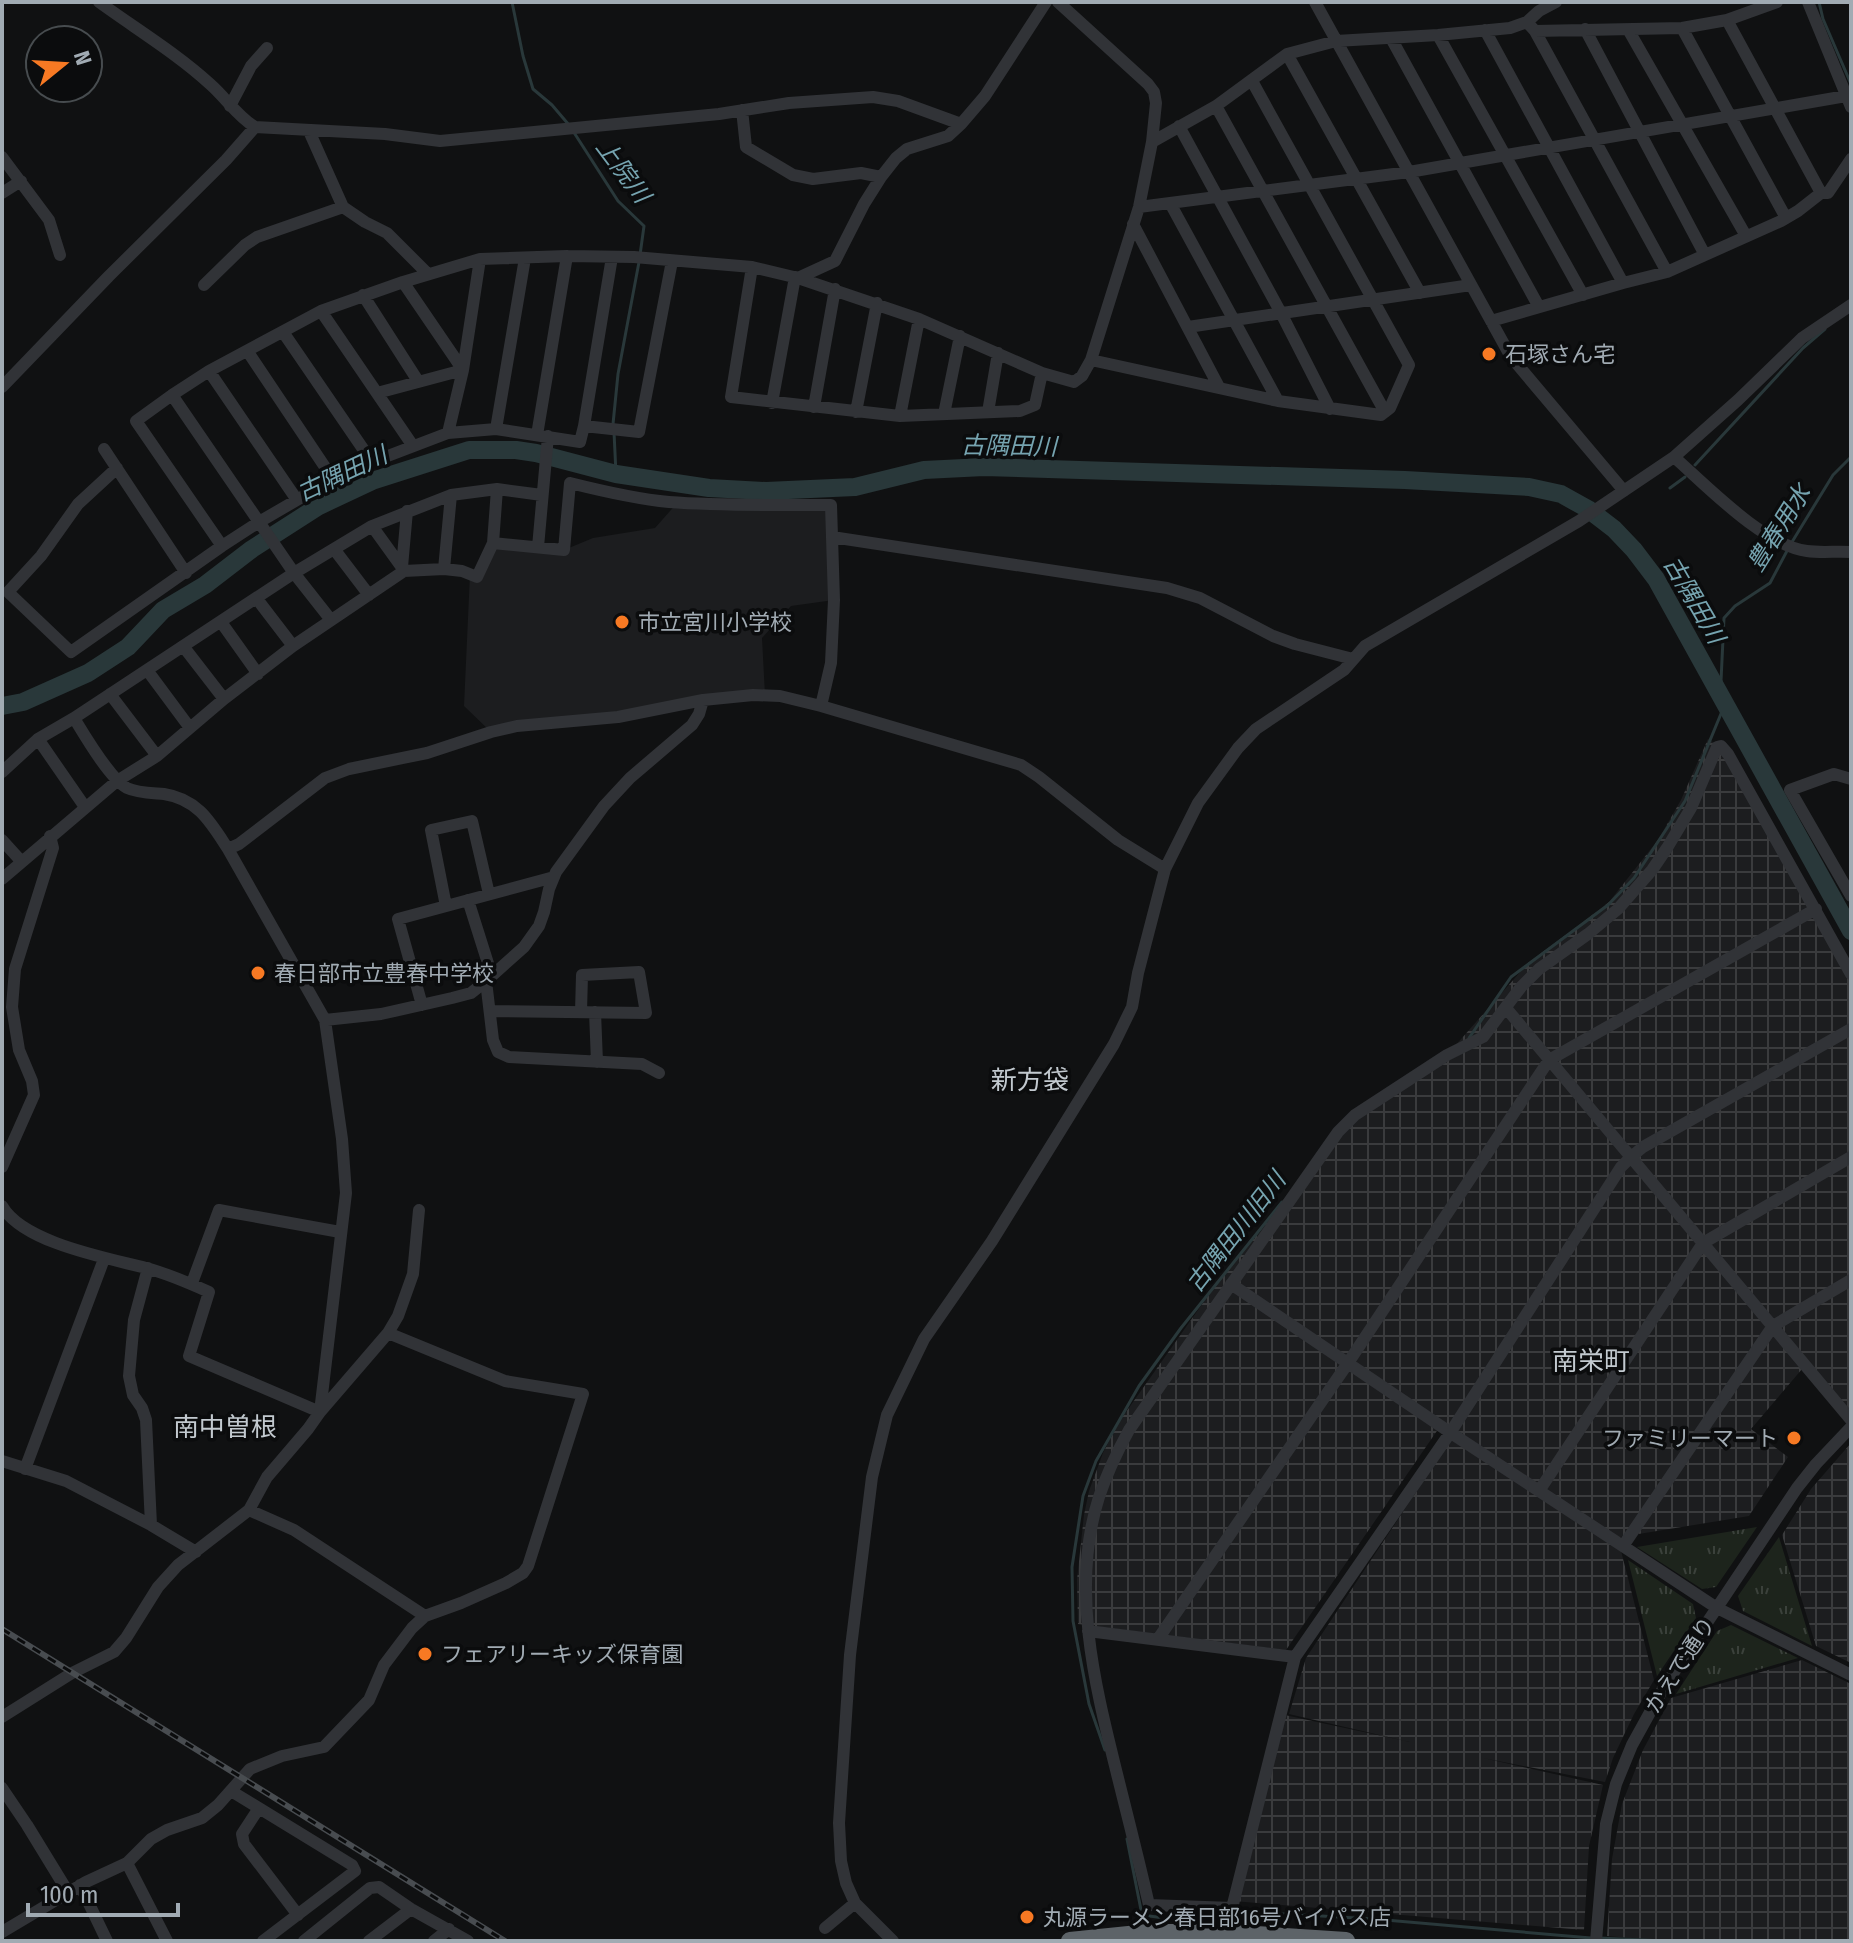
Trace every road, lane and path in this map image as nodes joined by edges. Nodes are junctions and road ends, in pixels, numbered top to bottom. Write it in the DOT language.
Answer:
graph roads {
  1 [pos="99,2"];
  2 [pos="1046,2"];
  3 [pos="1058,2"];
  4 [pos="1315,2"];
  5 [pos="1556,2"];
  6 [pos="1777,2"];
  7 [pos="1808,2"];
  8 [pos="1727,20"];
  9 [pos="1531,26"];
  10 [pos="1682,28"];
  11 [pos="1585,29"];
  12 [pos="1485,30"];
  13 [pos="1629,31"];
  14 [pos="1438,35"];
  15 [pos="1391,38"];
  16 [pos="1336,41"];
  17 [pos="267,48"];
  18 [pos="1287,54"];
  19 [pos="1252,81"];
  20 [pos="1848,102"];
  21 [pos="230,106"];
  22 [pos="1216,106"];
  23 [pos="1774,108"];
  24 [pos="742,110"];
  25 [pos="1730,116"];
  26 [pos="961,124"];
  27 [pos="1682,125"];
  28 [pos="1179,126"];
  29 [pos="255,127"];
  30 [pos="309,131"];
  31 [pos="1639,132"];
  32 [pos="1594,139"];
  33 [pos="1152,142"];
  34 [pos="1550,147"];
  35 [pos="1505,155"];
  36 [pos="2,157"];
  37 [pos="1851,159"];
  38 [pos="1460,163"];
  39 [pos="1409,172"];
  40 [pos="881,177"];
  41 [pos="1356,179"];
  42 [pos="21,181"];
  43 [pos="1311,186"];
  44 [pos="1263,191"];
  45 [pos="2,193"];
  46 [pos="1821,193"];
  47 [pos="1217,197"];
  48 [pos="1170,203"];
  49 [pos="343,207"];
  50 [pos="1139,207"];
  51 [pos="1786,218"];
  52 [pos="1133,224"];
  53 [pos="1746,236"];
  54 [pos="60,255"];
  55 [pos="1705,255"];
  56 [pos="567,256"];
  57 [pos="612,257"];
  58 [pos="525,258"];
  59 [pos="480,259"];
  60 [pos="672,261"];
  61 [pos="752,267"];
  62 [pos="1667,272"];
  63 [pos="428,274"];
  64 [pos="796,277"];
  65 [pos="403,282"];
  66 [pos="1623,283"];
  67 [pos="204,285"];
  68 [pos="1471,285"];
  69 [pos="835,289"];
  70 [pos="1420,293"];
  71 [pos="363,295"];
  72 [pos="1583,295"];
  73 [pos="1374,300"];
  74 [pos="877,303"];
  75 [pos="1851,305"];
  76 [pos="1328,307"];
  77 [pos="1539,307"];
  78 [pos="321,311"];
  79 [pos="1281,313"];
  80 [pos="919,319"];
  81 [pos="1235,320"];
  82 [pos="1491,321"];
  83 [pos="1188,327"];
  84 [pos="283,332"];
  85 [pos="960,336"];
  86 [pos="248,352"];
  87 [pos="998,353"];
  88 [pos="1091,360"];
  89 [pos="463,370"];
  90 [pos="209,371"];
  91 [pos="1042,373"];
  92 [pos="418,381"];
  93 [pos="2,387"];
  94 [pos="1219,387"];
  95 [pos="377,393"];
  96 [pos="172,395"];
  97 [pos="1278,401"];
  98 [pos="772,403"];
  99 [pos="814,407"];
  100 [pos="1330,409"];
  101 [pos="856,412"];
  102 [pos="988,412"];
  103 [pos="1385,412"];
  104 [pos="944,414"];
  105 [pos="900,416"];
  106 [pos="584,426"];
  107 [pos="496,429"];
  108 [pos="448,433"];
  109 [pos="543,436"];
  110 [pos="413,446"];
  111 [pos="104,449"];
  112 [pos="1674,457"];
  113 [pos="372,462"];
  114 [pos="117,468"];
  115 [pos="333,479"];
  116 [pos="497,489"];
  117 [pos="1624,491"];
  118 [pos="451,495"];
  119 [pos="542,495"];
  120 [pos="297,500"];
  121 [pos="407,511"];
  122 [pos="261,525"];
  123 [pos="372,526"];
  124 [pos="832,537"];
  125 [pos="493,543"];
  126 [pos="222,546"];
  127 [pos="538,547"];
  128 [pos="334,549"];
  129 [pos="1851,552"];
  130 [pos="403,569"];
  131 [pos="444,569"];
  132 [pos="186,573"];
  133 [pos="294,573"];
  134 [pos="369,595"];
  135 [pos="257,599"];
  136 [pos="331,620"];
  137 [pos="221,622"];
  138 [pos="183,646"];
  139 [pos="293,646"];
  140 [pos="1353,659"];
  141 [pos="147,670"];
  142 [pos="258,674"];
  143 [pos="110,694"];
  144 [pos="224,699"];
  145 [pos="703,700"];
  146 [pos="821,706"];
  147 [pos="74,718"];
  148 [pos="190,728"];
  149 [pos="38,739"];
  150 [pos="157,756"];
  151 [pos="2,772"];
  152 [pos="1851,779"];
  153 [pos="117,781"];
  154 [pos="85,807"];
  155 [pos="50,836"];
  156 [pos="2,840"];
  157 [pos="228,849"];
  158 [pos="21,861"];
  159 [pos="1165,869"];
  160 [pos="554,877"];
  161 [pos="2,879"];
  162 [pos="489,894"];
  163 [pos="1851,896"];
  164 [pos="468,900"];
  165 [pos="446,906"];
  166 [pos="1816,909"];
  167 [pos="1851,974"];
  168 [pos="489,978"];
  169 [pos="422,1005"];
  170 [pos="1506,1008"];
  171 [pos="490,1011"];
  172 [pos="581,1012"];
  173 [pos="595,1012"];
  174 [pos="325,1020"];
  175 [pos="1851,1029"];
  176 [pos="1549,1060"];
  177 [pos="597,1062"];
  178 [pos="659,1073"];
  179 [pos="1631,1157"];
  180 [pos="1851,1157"];
  181 [pos="2,1167"];
  182 [pos="2,1206"];
  183 [pos="419,1210"];
  184 [pos="340,1232"];
  185 [pos="1703,1243"];
  186 [pos="104,1259"];
  187 [pos="148,1268"];
  188 [pos="1851,1280"];
  189 [pos="192,1283"];
  190 [pos="1231,1284"];
  191 [pos="1773,1326"];
  192 [pos="388,1333"];
  193 [pos="1348,1363"];
  194 [pos="320,1412"];
  195 [pos="1851,1420"];
  196 [pos="1851,1427"];
  197 [pos="1450,1433"];
  198 [pos="2,1461"];
  199 [pos="25,1469"];
  200 [pos="1539,1491"];
  201 [pos="249,1510"];
  202 [pos="151,1525"];
  203 [pos="1623,1546"];
  204 [pos="196,1552"];
  205 [pos="1717,1608"];
  206 [pos="425,1616"];
  207 [pos="1088,1631"];
  208 [pos="1158,1639"];
  209 [pos="1295,1657"];
  210 [pos="1851,1675"];
  211 [pos="2,1717"];
  212 [pos="2,1788"];
  213 [pos="231,1791"];
  214 [pos="259,1808"];
  215 [pos="127,1863"];
  216 [pos="74,1889"];
  217 [pos="855,1903"];
  218 [pos="1233,1908"];
  219 [pos="411,1909"];
  220 [pos="298,1915"];
  221 [pos="825,1928"];
  222 [pos="449,1929"];
  223 [pos="2,1932"];
  224 [pos="1224,1937"];
  225 [pos="107,1941"];
  226 [pos="167,1941"];
  227 [pos="263,1941"];
  228 [pos="304,1941"];
  229 [pos="369,1941"];
  230 [pos="434,1941"];
  231 [pos="468,1941"];
  232 [pos="893,1941"];
  233 [pos="1070,1941"];
  234 [pos="1346,1941"];
  235 [pos="1596,1941"];
  1 -- 21 [label="street"];
  2 -- 26 [label="street"];
  3 -- 33 [label="street"];
  4 -- 16 [label="street"];
  5 -- 9 [label="street"];
  6 -- 8 [label="street"];
  7 -- 20 [label="street"];
  8 -- 10 [label="street"];
  8 -- 23 [label="street"];
  9 -- 11 [label="street"];
  9 -- 12 [label="street"];
  9 -- 32 [label="street"];
  10 -- 13 [label="street"];
  10 -- 25 [label="street"];
  11 -- 13 [label="street"];
  11 -- 31 [label="street"];
  12 -- 14 [label="street"];
  12 -- 34 [label="street"];
  13 -- 27 [label="street"];
  14 -- 15 [label="street"];
  14 -- 35 [label="street"];
  15 -- 16 [label="street"];
  15 -- 38 [label="street"];
  16 -- 18 [label="street"];
  16 -- 39 [label="street"];
  17 -- 21 [label="street"];
  18 -- 19 [label="street"];
  18 -- 41 [label="street"];
  19 -- 22 [label="street"];
  19 -- 43 [label="street"];
  20 -- 23 [label="street"];
  21 -- 29 [label="street"];
  22 -- 28 [label="street"];
  22 -- 44 [label="street"];
  23 -- 25 [label="street"];
  23 -- 46 [label="street"];
  24 -- 26 [label="street"];
  24 -- 30 [label="street"];
  24 -- 40 [label="street"];
  25 -- 27 [label="street"];
  25 -- 51 [label="street"];
  26 -- 40 [label="street"];
  27 -- 31 [label="street"];
  27 -- 53 [label="street"];
  28 -- 33 [label="street"];
  28 -- 47 [label="street"];
  29 -- 30 [label="street"];
  29 -- 93 [label="street"];
  30 -- 49 [label="street"];
  31 -- 32 [label="street"];
  31 -- 55 [label="street"];
  32 -- 34 [label="street"];
  32 -- 62 [label="street"];
  33 -- 50 [label="street"];
  34 -- 35 [label="street"];
  34 -- 66 [label="street"];
  35 -- 38 [label="street"];
  35 -- 72 [label="street"];
  36 -- 42 [label="street"];
  37 -- 46 [label="street"];
  38 -- 39 [label="street"];
  38 -- 77 [label="street"];
  39 -- 41 [label="street"];
  39 -- 68 [label="street"];
  40 -- 64 [label="street"];
  41 -- 43 [label="street"];
  41 -- 70 [label="street"];
  42 -- 45 [label="street"];
  42 -- 54 [label="street"];
  43 -- 44 [label="street"];
  43 -- 73 [label="street"];
  44 -- 47 [label="street"];
  44 -- 76 [label="street"];
  46 -- 51 [label="street"];
  47 -- 48 [label="street"];
  47 -- 79 [label="street"];
  48 -- 50 [label="street"];
  48 -- 81 [label="street"];
  49 -- 63 [label="street"];
  49 -- 67 [label="street"];
  50 -- 52 [label="street"];
  51 -- 53 [label="street"];
  52 -- 83 [label="street"];
  52 -- 88 [label="street"];
  53 -- 55 [label="street"];
  55 -- 62 [label="street"];
  56 -- 57 [label="street"];
  56 -- 58 [label="street"];
  56 -- 109 [label="street"];
  57 -- 60 [label="street"];
  57 -- 106 [label="street"];
  58 -- 59 [label="street"];
  58 -- 107 [label="street"];
  59 -- 63 [label="street"];
  59 -- 89 [label="street"];
  60 -- 61 [label="street"];
  60 -- 106 [label="street"];
  61 -- 64 [label="street"];
  61 -- 98 [label="street"];
  62 -- 66 [label="street"];
  63 -- 65 [label="street"];
  64 -- 69 [label="street"];
  64 -- 98 [label="street"];
  65 -- 71 [label="street"];
  65 -- 89 [label="street"];
  66 -- 72 [label="street"];
  68 -- 70 [label="street"];
  68 -- 82 [label="street"];
  69 -- 74 [label="street"];
  69 -- 99 [label="street"];
  70 -- 73 [label="street"];
  71 -- 78 [label="street"];
  71 -- 92 [label="street"];
  72 -- 77 [label="street"];
  73 -- 76 [label="street"];
  73 -- 103 [label="street"];
  74 -- 80 [label="street"];
  74 -- 101 [label="street"];
  75 -- 112 [label="street"];
  76 -- 79 [label="street"];
  76 -- 103 [label="street"];
  77 -- 82 [label="street"];
  78 -- 84 [label="street"];
  78 -- 95 [label="street"];
  79 -- 81 [label="street"];
  79 -- 100 [label="street"];
  80 -- 85 [label="street"];
  80 -- 105 [label="street"];
  81 -- 83 [label="street"];
  81 -- 97 [label="street"];
  82 -- 117 [label="street"];
  83 -- 94 [label="street"];
  84 -- 86 [label="street"];
  84 -- 113 [label="street"];
  85 -- 87 [label="street"];
  85 -- 104 [label="street"];
  86 -- 90 [label="street"];
  86 -- 115 [label="street"];
  87 -- 91 [label="street"];
  87 -- 102 [label="street"];
  88 -- 91 [label="street"];
  88 -- 94 [label="street"];
  89 -- 92 [label="street"];
  89 -- 108 [label="street"];
  90 -- 96 [label="street"];
  90 -- 120 [label="street"];
  91 -- 102 [label="street"];
  92 -- 95 [label="street"];
  94 -- 97 [label="street"];
  95 -- 110 [label="street"];
  96 -- 122 [label="street"];
  96 -- 126 [label="street"];
  97 -- 100 [label="street"];
  98 -- 99 [label="street"];
  99 -- 101 [label="street"];
  100 -- 103 [label="street"];
  101 -- 105 [label="street"];
  102 -- 104 [label="street"];
  104 -- 105 [label="street"];
  106 -- 109 [label="street"];
  107 -- 108 [label="street"];
  107 -- 109 [label="street"];
  108 -- 110 [label="street"];
  109 -- 119 [label="street"];
  110 -- 113 [label="street"];
  111 -- 114 [label="street"];
  112 -- 117 [label="street"];
  112 -- 129 [label="street"];
  113 -- 115 [label="street"];
  114 -- 132 [label="street"];
  114 -- 132 [label="street"];
  115 -- 120 [label="street"];
  116 -- 118 [label="street"];
  116 -- 119 [label="street"];
  116 -- 125 [label="street"];
  117 -- 140 [label="street"];
  118 -- 121 [label="street"];
  118 -- 131 [label="street"];
  119 -- 127 [label="street"];
  120 -- 122 [label="street"];
  121 -- 123 [label="street"];
  121 -- 130 [label="street"];
  122 -- 126 [label="street"];
  122 -- 133 [label="street"];
  123 -- 128 [label="street"];
  123 -- 130 [label="street"];
  124 -- 127 [label="street"];
  124 -- 140 [label="street"];
  124 -- 146 [label="street"];
  125 -- 127 [label="street"];
  125 -- 131 [label="street"];
  126 -- 132 [label="street"];
  128 -- 133 [label="street"];
  128 -- 134 [label="street"];
  130 -- 131 [label="street"];
  130 -- 134 [label="street"];
  133 -- 135 [label="street"];
  133 -- 136 [label="street"];
  134 -- 136 [label="street"];
  135 -- 137 [label="street"];
  135 -- 139 [label="street"];
  136 -- 139 [label="street"];
  137 -- 138 [label="street"];
  137 -- 142 [label="street"];
  138 -- 141 [label="street"];
  138 -- 144 [label="street"];
  139 -- 142 [label="street"];
  140 -- 159 [label="street"];
  141 -- 143 [label="street"];
  141 -- 148 [label="street"];
  142 -- 144 [label="street"];
  143 -- 147 [label="street"];
  143 -- 150 [label="street"];
  144 -- 148 [label="street"];
  145 -- 146 [label="street"];
  145 -- 157 [label="street"];
  145 -- 160 [label="street"];
  146 -- 159 [label="street"];
  147 -- 149 [label="street"];
  147 -- 153 [label="street"];
  148 -- 150 [label="street"];
  149 -- 151 [label="street"];
  149 -- 154 [label="street"];
  150 -- 153 [label="street"];
  152 -- 163 [label="street"];
  153 -- 154 [label="street"];
  153 -- 157 [label="street"];
  154 -- 155 [label="street"];
  155 -- 158 [label="street"];
  155 -- 181 [label="street"];
  156 -- 158 [label="street"];
  157 -- 174 [label="street"];
  158 -- 161 [label="street"];
  159 -- 217 [label="street"];
  160 -- 162 [label="street"];
  160 -- 168 [label="street"];
  162 -- 164 [label="street"];
  162 -- 165 [label="street"];
  164 -- 165 [label="street"];
  164 -- 168 [label="street"];
  165 -- 169 [label="street"];
  166 -- 167 [label="street"];
  166 -- 170 [label="street"];
  166 -- 176 [label="street"];
  168 -- 169 [label="street"];
  168 -- 171 [label="street"];
  169 -- 174 [label="street"];
  170 -- 176 [label="street"];
  170 -- 190 [label="street"];
  171 -- 172 [label="street"];
  171 -- 177 [label="street"];
  172 -- 173 [label="street"];
  172 -- 173 [label="street"];
  173 -- 177 [label="street"];
  174 -- 184 [label="street"];
  175 -- 179 [label="street"];
  176 -- 179 [label="street"];
  176 -- 193 [label="street"];
  177 -- 178 [label="street"];
  179 -- 185 [label="street"];
  179 -- 197 [label="street"];
  180 -- 185 [label="street"];
  182 -- 186 [label="street"];
  183 -- 192 [label="street"];
  184 -- 189 [label="street"];
  184 -- 194 [label="street"];
  185 -- 191 [label="street"];
  185 -- 200 [label="street"];
  186 -- 187 [label="street"];
  186 -- 199 [label="street"];
  187 -- 189 [label="street"];
  187 -- 202 [label="street"];
  188 -- 191 [label="street"];
  189 -- 194 [label="street"];
  190 -- 193 [label="street"];
  190 -- 207 [label="street"];
  191 -- 195 [label="street"];
  191 -- 203 [label="street"];
  192 -- 194 [label="street"];
  192 -- 206 [label="street"];
  193 -- 197 [label="street"];
  193 -- 208 [label="street"];
  194 -- 201 [label="street"];
  196 -- 205 [label="street, かえで通り"];
  197 -- 200 [label="street"];
  197 -- 209 [label="street"];
  198 -- 199 [label="street"];
  199 -- 202 [label="street"];
  200 -- 203 [label="street"];
  201 -- 204 [label="street"];
  201 -- 206 [label="street"];
  202 -- 204 [label="street"];
  203 -- 205 [label="street"];
  204 -- 211 [label="street"];
  205 -- 210 [label="street"];
  205 -- 235 [label="street, かえで通り"];
  206 -- 213 [label="street"];
  207 -- 208 [label="street"];
  207 -- 218 [label="street"];
  208 -- 209 [label="street"];
  209 -- 218 [label="street"];
  212 -- 216 [label="street"];
  213 -- 214 [label="street"];
  213 -- 215 [label="street"];
  214 -- 220 [label="street"];
  214 -- 220 [label="street"];
  215 -- 216 [label="street"];
  215 -- 226 [label="street"];
  216 -- 223 [label="street"];
  216 -- 225 [label="street"];
  217 -- 221 [label="street"];
  217 -- 232 [label="street"];
  218 -- 224 [label="street"];
  219 -- 222 [label="street"];
  219 -- 228 [label="street"];
  219 -- 229 [label="street"];
  220 -- 227 [label="street"];
  222 -- 230 [label="street"];
  222 -- 231 [label="street"];
  224 -- 233 [label="highway"];
  224 -- 234 [label="highway"];
}
